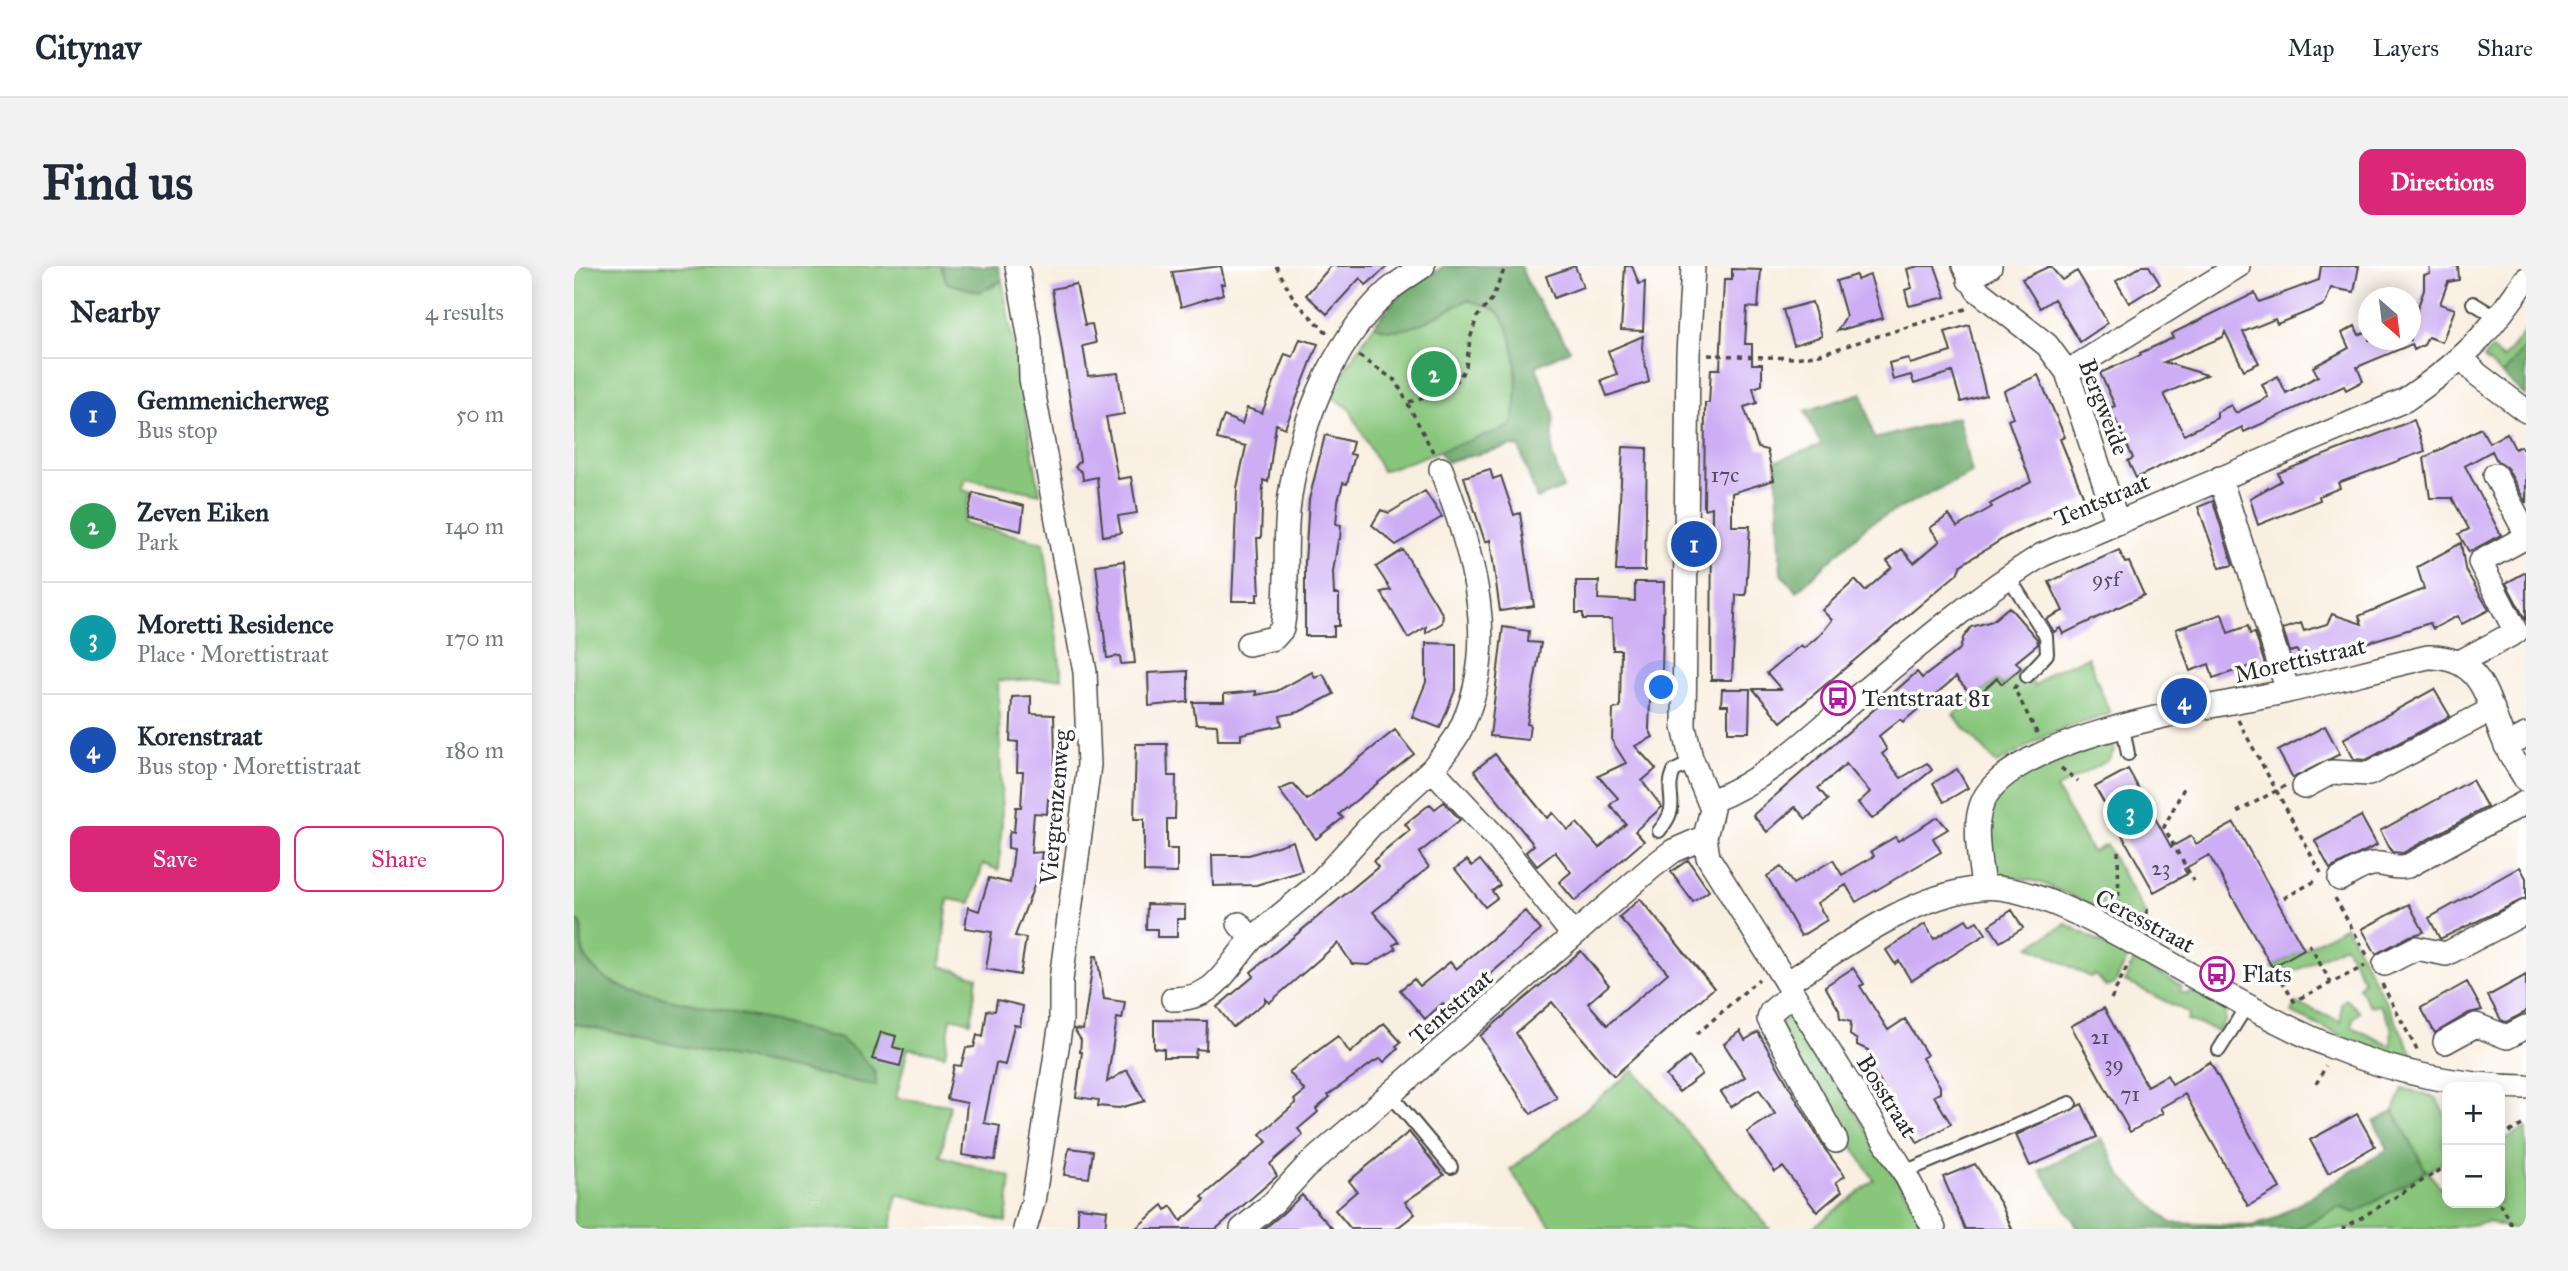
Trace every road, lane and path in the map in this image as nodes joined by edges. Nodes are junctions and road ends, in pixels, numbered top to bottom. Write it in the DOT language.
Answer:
graph roads {
  1 [pos="1017,266"];
  2 [pos="1276,266"];
  3 [pos="1423,266"];
  4 [pos="1502,266"];
  5 [pos="1693,266"];
  6 [pos="1990,266"];
  7 [pos="2238,266"];
  8 [pos="1966,273"];
  9 [pos="2526,279"];
  10 [pos="1989,302"];
  11 [pos="2473,303"];
  12 [pos="2499,319"];
  13 [pos="1343,345"];
  14 [pos="1688,354"];
  15 [pos="2463,358"];
  16 [pos="2067,372"];
  17 [pos="1409,402"];
  18 [pos="2526,411"];
  19 [pos="1441,470"];
  20 [pos="2495,475"];
  21 [pos="2220,478"];
  22 [pos="2117,521"];
  23 [pos="2526,535"];
  24 [pos="2008,576"];
  25 [pos="2521,629"];
  26 [pos="1248,644"];
  27 [pos="2460,662"];
  28 [pos="2027,676"];
  29 [pos="2014,688"];
  30 [pos="2288,691"];
  31 [pos="2493,709"];
  32 [pos="2123,727"];
  33 [pos="2040,737"];
  34 [pos="2516,741"];
  35 [pos="2128,754"];
  36 [pos="1693,762"];
  37 [pos="1432,769"];
  38 [pos="2526,780"];
  39 [pos="2186,784"];
  40 [pos="2304,787"];
  41 [pos="2277,790"];
  42 [pos="1711,802"];
  43 [pos="2526,802"];
  44 [pos="2237,812"];
  45 [pos="1659,831"];
  46 [pos="1704,837"];
  47 [pos="2118,851"];
  48 [pos="2340,879"];
  49 [pos="2194,881"];
  50 [pos="1983,887"];
  51 [pos="2284,898"];
  52 [pos="2149,906"];
  53 [pos="2110,911"];
  54 [pos="2526,912"];
  55 [pos="2145,918"];
  56 [pos="1573,935"];
  57 [pos="2309,944"];
  58 [pos="2138,945"];
  59 [pos="2385,964"];
  60 [pos="2257,965"];
  61 [pos="1785,980"];
  62 [pos="2331,983"];
  63 [pos="1173,999"];
  64 [pos="2111,999"];
  65 [pos="2248,1004"];
  66 [pos="2526,1027"];
  67 [pos="1698,1034"];
  68 [pos="2445,1042"];
  69 [pos="2219,1050"];
  70 [pos="2526,1087"];
  71 [pos="1390,1094"];
  72 [pos="2070,1103"];
  73 [pos="2526,1123"];
  74 [pos="2505,1134"];
  75 [pos="1836,1141"];
  76 [pos="1451,1167"];
  77 [pos="2442,1169"];
  78 [pos="1903,1171"];
  79 [pos="2503,1208"];
  80 [pos="1024,1229"];
  81 [pos="1242,1229"];
  82 [pos="1934,1229"];
  83 [pos="2342,1229"];
  84 [pos="2514,1229"];
  1 -- 80 [label="street, Viergrenzenweg"];
  2 -- 13 [label="path"];
  3 -- 13 [label="street"];
  4 -- 17 [label="path"];
  5 -- 14 [label="street"];
  6 -- 8 [label="street"];
  7 -- 16 [label="street"];
  8 -- 10 [label="street, Bergweide"];
  9 -- 12 [label="street, Tentstraat"];
  10 -- 14 [label="path"];
  10 -- 16 [label="street, Bergweide"];
  11 -- 12 [label="lane"];
  12 -- 15 [label="street, Tentstraat"];
  13 -- 17 [label="path"];
  13 -- 26 [label="street"];
  14 -- 36 [label="street"];
  15 -- 18 [label="street"];
  15 -- 21 [label="street, Tentstraat"];
  16 -- 22 [label="street, Bergweide"];
  17 -- 19 [label="path"];
  19 -- 37 [label="street"];
  20 -- 23 [label="street"];
  21 -- 22 [label="street, Tentstraat"];
  21 -- 30 [label="street"];
  22 -- 24 [label="street, Tentstraat"];
  23 -- 25 [label="street"];
  24 -- 28 [label="lane"];
  24 -- 42 [label="street, Tentstraat"];
  25 -- 27 [label="street"];
  27 -- 30 [label="street, Morettistraat"];
  27 -- 31 [label="street"];
  29 -- 33 [label="path"];
  30 -- 32 [label="street, Morettistraat"];
  31 -- 34 [label="street"];
  31 -- 40 [label="street"];
  32 -- 35 [label="lane"];
  32 -- 50 [label="street, Morettistraat"];
  34 -- 38 [label="street"];
  36 -- 42 [label="street"];
  36 -- 45 [label="lane"];
  37 -- 56 [label="street"];
  37 -- 63 [label="street"];
  39 -- 49 [label="path"];
  41 -- 44 [label="path"];
  42 -- 46 [label="street"];
  43 -- 48 [label="street"];
  46 -- 56 [label="street, Tentstraat"];
  46 -- 61 [label="street, Bosstraat"];
  47 -- 53 [label="path"];
  48 -- 51 [label="path"];
  50 -- 58 [label="street, Ceresstraat"];
  50 -- 61 [label="street, Ceresstraat"];
  52 -- 55 [label="path"];
  54 -- 59 [label="street"];
  56 -- 71 [label="street, Tentstraat"];
  57 -- 62 [label="path"];
  58 -- 64 [label="path"];
  58 -- 65 [label="street, Ceresstraat"];
  59 -- 62 [label="path"];
  60 -- 62 [label="path"];
  61 -- 67 [label="path"];
  61 -- 75 [label="street"];
  61 -- 78 [label="street, Bosstraat"];
  65 -- 69 [label="lane"];
  65 -- 70 [label="street, Ceresstraat"];
  66 -- 68 [label="street"];
  71 -- 76 [label="lane"];
  71 -- 81 [label="street, Tentstraat"];
  72 -- 78 [label="lane"];
  73 -- 74 [label="path"];
  77 -- 83 [label="path"];
  78 -- 82 [label="street, Bosstraat"];
  79 -- 84 [label="path"];
}
